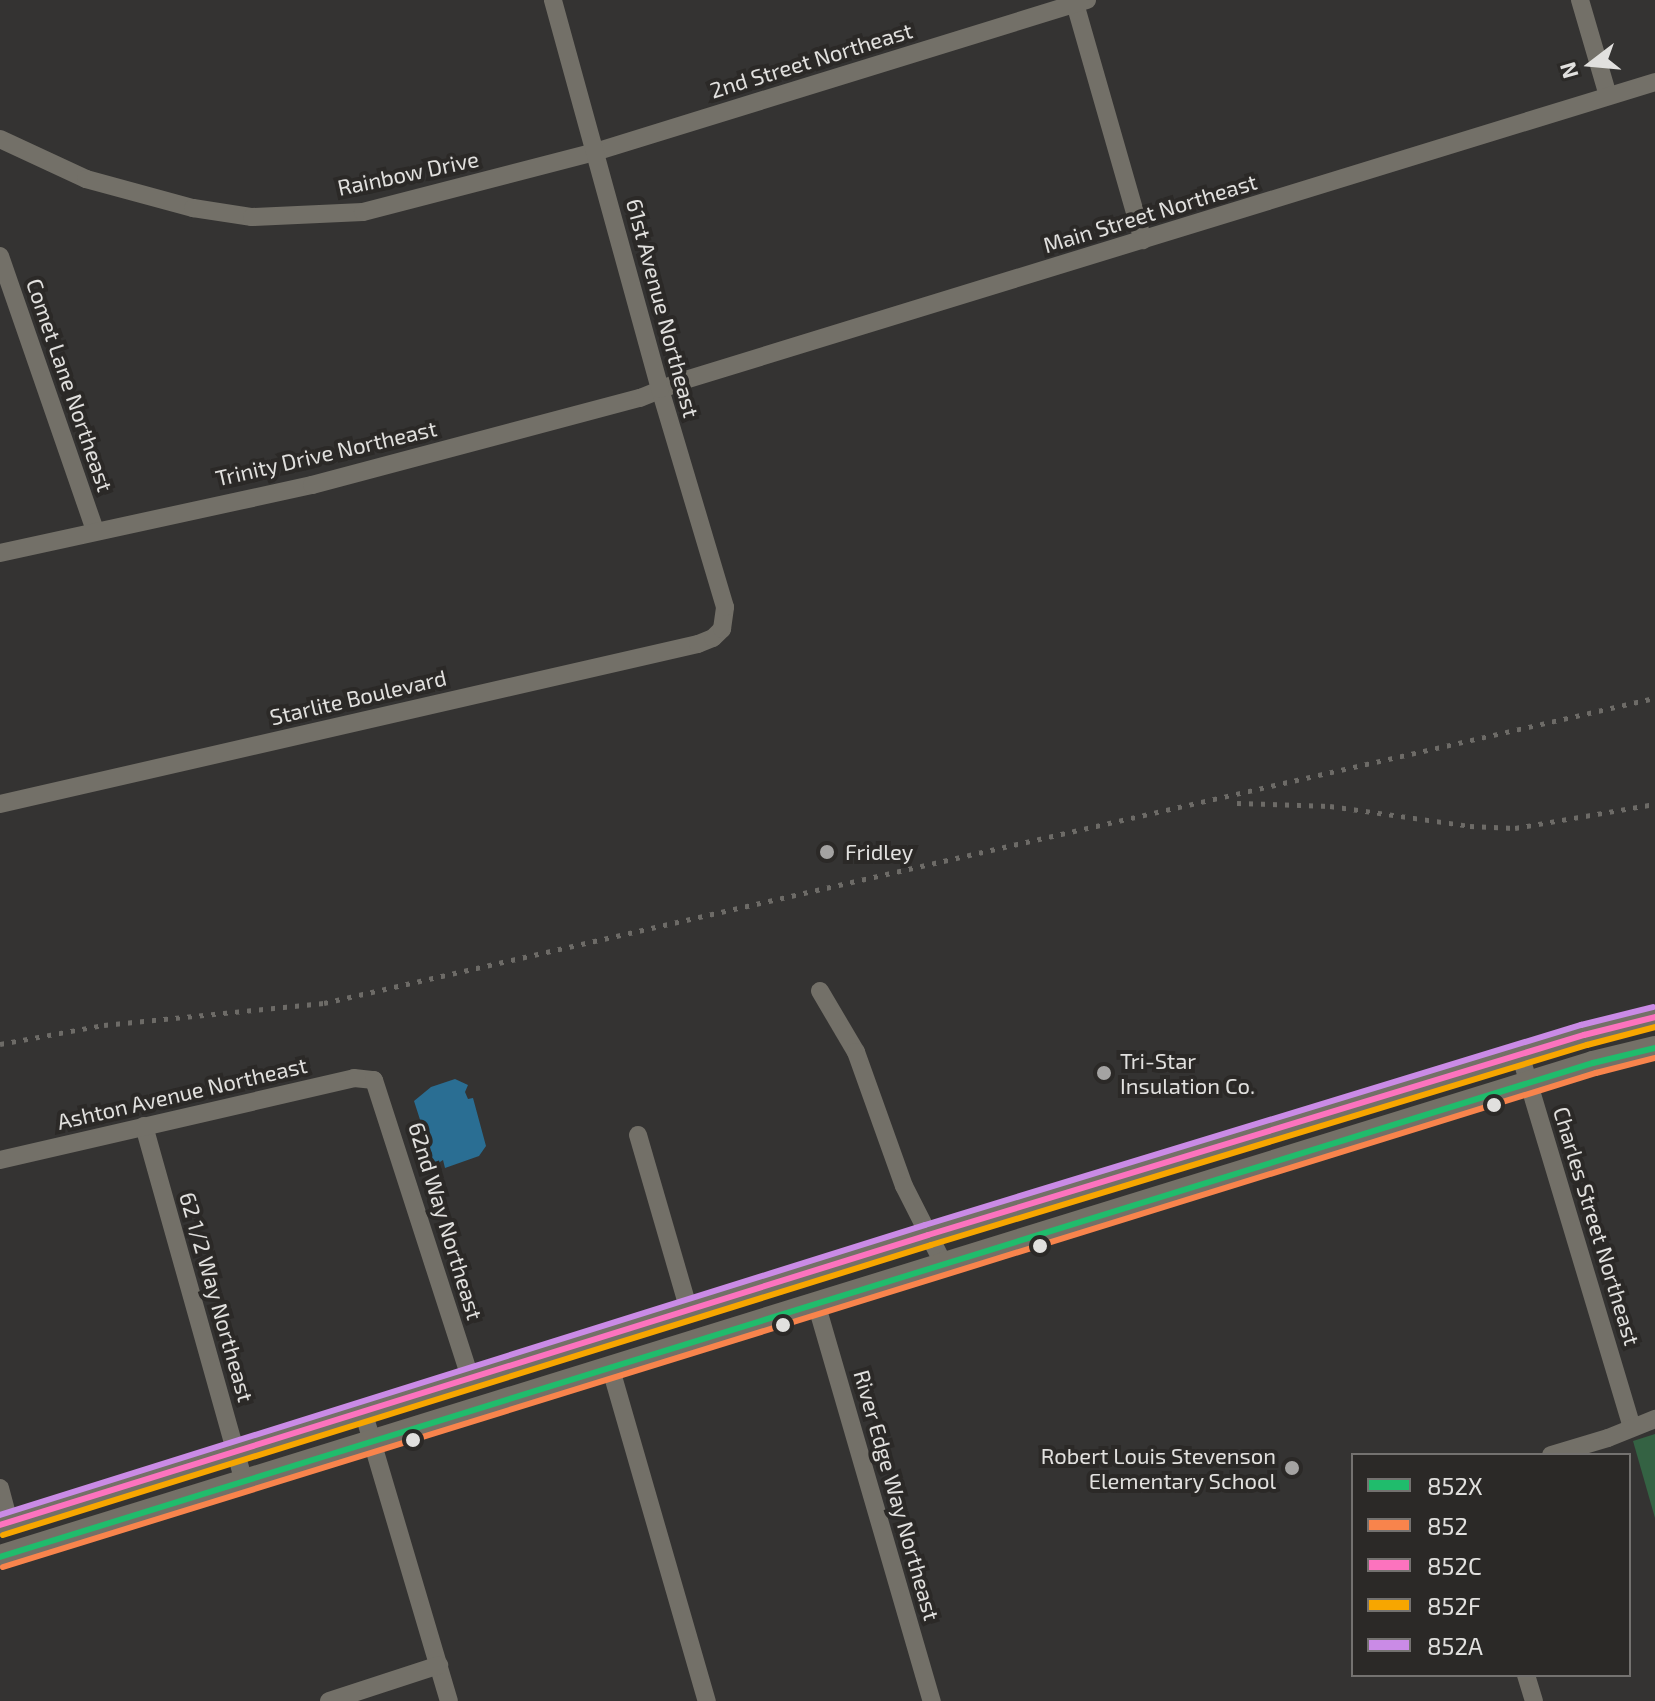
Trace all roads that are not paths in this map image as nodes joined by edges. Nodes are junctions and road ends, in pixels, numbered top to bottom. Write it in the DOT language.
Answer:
graph roads {
  1 [pos="553,0"];
  2 [pos="1580,0"];
  3 [pos="1079,1"];
  4 [pos="1655,82"];
  5 [pos="1608,96"];
  6 [pos="2,144"];
  7 [pos="595,152"];
  8 [pos="1143,240"];
  9 [pos="0,256"];
  10 [pos="660,389"];
  11 [pos="95,530"];
  12 [pos="0,553"];
  13 [pos="722,629"];
  14 [pos="0,804"];
  15 [pos="820,991"];
  16 [pos="1655,1017"];
  17 [pos="1655,1048"];
  18 [pos="1520,1054"];
  19 [pos="374,1080"];
  20 [pos="1529,1084"];
  21 [pos="144,1126"];
  22 [pos="638,1135"];
  23 [pos="0,1160"];
  24 [pos="928,1235"];
  25 [pos="944,1265"];
  26 [pos="816,1303"];
  27 [pos="689,1310"];
  28 [pos="610,1366"];
  29 [pos="470,1378"];
  30 [pos="363,1411"];
  31 [pos="1655,1419"];
  32 [pos="1632,1428"];
  33 [pos="373,1441"];
  34 [pos="235,1451"];
  35 [pos="1557,1453"];
  36 [pos="244,1481"];
  37 [pos="0,1488"];
  38 [pos="5,1523"];
  39 [pos="0,1557"];
  40 [pos="439,1665"];
  41 [pos="1527,1677"];
  42 [pos="329,1701"];
  43 [pos="449,1701"];
  44 [pos="707,1701"];
  45 [pos="932,1701"];
  46 [pos="1534,1701"];
  1 -- 7 [label="street, 61st Avenue Northeast"];
  2 -- 5 [label="street"];
  3 -- 7 [label="street, 2nd Street Northeast"];
  3 -- 8 [label="street"];
  4 -- 5 [label="street, Main Street Northeast"];
  5 -- 8 [label="street, Main Street Northeast"];
  6 -- 7 [label="street, Rainbow Drive"];
  7 -- 10 [label="street, 61st Avenue Northeast"];
  8 -- 10 [label="street, Main Street Northeast"];
  9 -- 11 [label="street, Comet Lane Northeast"];
  10 -- 11 [label="street, Trinity Drive Northeast"];
  10 -- 13 [label="street, 61st Avenue Northeast"];
  11 -- 12 [label="street, Trinity Drive Northeast"];
  13 -- 14 [label="street, Starlite Boulevard"];
  15 -- 24 [label="street"];
  16 -- 18 [label="main road"];
  17 -- 20 [label="main road"];
  18 -- 20 [label="street, Charles Street Northeast"];
  18 -- 24 [label="main road"];
  19 -- 21 [label="street, Ashton Avenue Northeast"];
  19 -- 29 [label="street, 62nd Way Northeast"];
  20 -- 25 [label="main road"];
  20 -- 32 [label="street, Charles Street Northeast"];
  21 -- 23 [label="street, Ashton Avenue Northeast"];
  21 -- 34 [label="street, 62 1/2 Way Northeast"];
  22 -- 27 [label="street"];
  24 -- 25 [label="street"];
  24 -- 27 [label="main road"];
  25 -- 26 [label="main road"];
  26 -- 28 [label="main road"];
  26 -- 45 [label="street, River Edge Way Northeast"];
  27 -- 29 [label="main road"];
  28 -- 33 [label="main road"];
  28 -- 44 [label="street"];
  29 -- 30 [label="main road"];
  30 -- 33 [label="street"];
  30 -- 34 [label="main road"];
  31 -- 32 [label="street"];
  32 -- 35 [label="street"];
  33 -- 36 [label="main road"];
  33 -- 40 [label="street"];
  34 -- 36 [label="street, 62 1/2 Way Northeast"];
  34 -- 38 [label="main road"];
  36 -- 39 [label="main road"];
  37 -- 38 [label="street"];
  40 -- 42 [label="street"];
  40 -- 43 [label="street"];
  41 -- 46 [label="street"];
}
